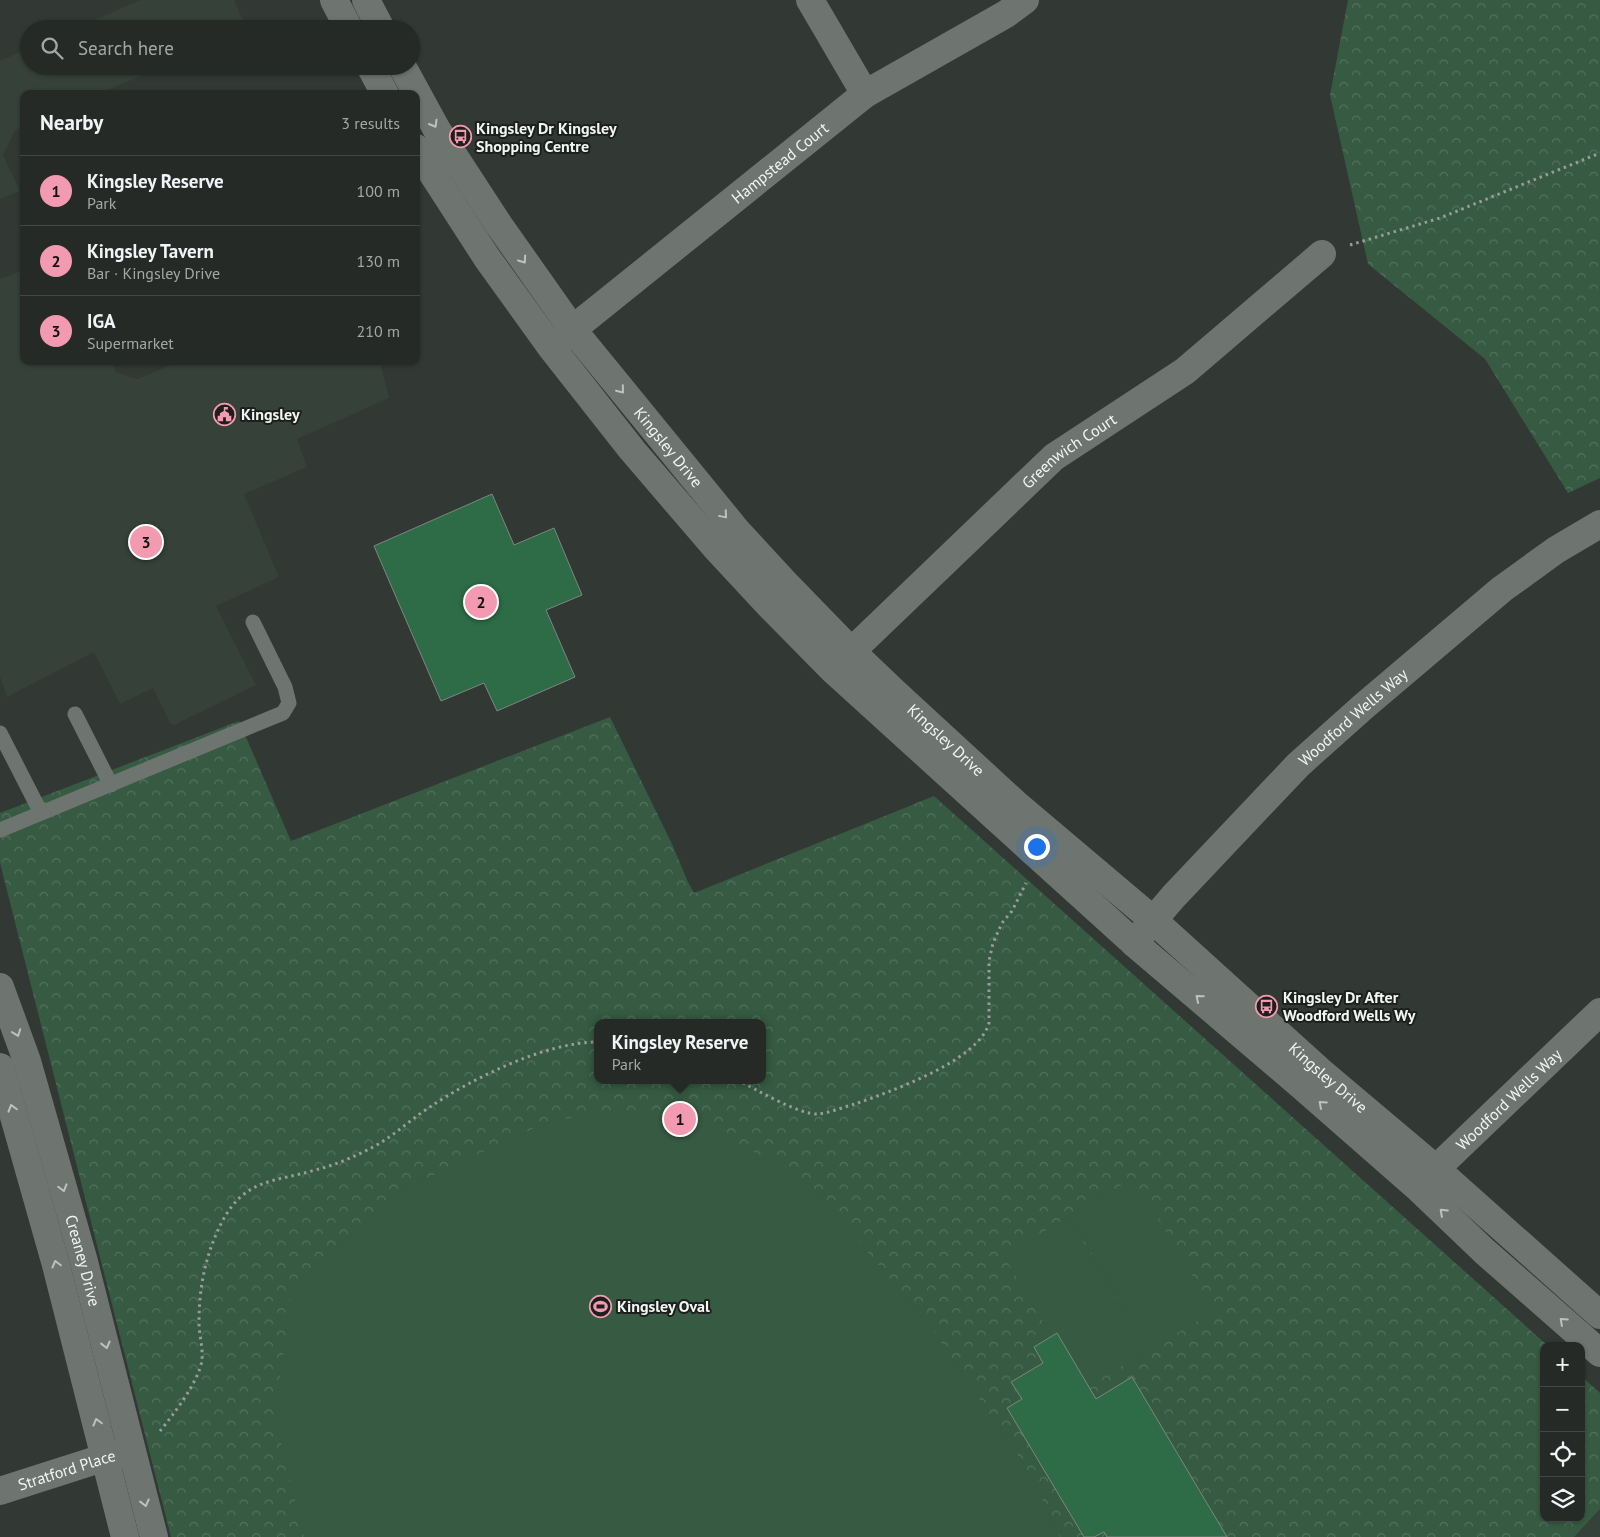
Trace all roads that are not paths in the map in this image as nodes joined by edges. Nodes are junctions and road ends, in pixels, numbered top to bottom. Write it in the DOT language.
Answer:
graph roads {
  1 [pos="334,0"];
  2 [pos="366,0"];
  3 [pos="810,0"];
  4 [pos="1025,0"];
  5 [pos="344,20"];
  6 [pos="376,20"];
  7 [pos="375,75"];
  8 [pos="407,75"];
  9 [pos="383,90"];
  10 [pos="415,90"];
  11 [pos="865,94"];
  12 [pos="420,99"];
  13 [pos="420,154"];
  14 [pos="1322,254"];
  15 [pos="573,330"];
  16 [pos="551,347"];
  17 [pos="1600,524"];
  18 [pos="253,622"];
  19 [pos="842,660"];
  20 [pos="75,714"];
  21 [pos="0,733"];
  22 [pos="111,784"];
  23 [pos="41,814"];
  24 [pos="0,830"];
  25 [pos="1153,920"];
  26 [pos="1134,943"];
  27 [pos="0,987"];
  28 [pos="1600,1012"];
  29 [pos="27,1061"];
  30 [pos="0,1068"];
  31 [pos="1436,1169"];
  32 [pos="1416,1187"];
  33 [pos="1600,1315"];
  34 [pos="1600,1353"];
  35 [pos="133,1451"];
  36 [pos="106,1457"];
  37 [pos="0,1491"];
  38 [pos="125,1537"];
  39 [pos="154,1537"];
  1 -- 5 [label="main road"];
  2 -- 6 [label="main road"];
  3 -- 11 [label="main road"];
  4 -- 11 [label="main road, Hampstead Court"];
  7 -- 9 [label="main road"];
  8 -- 10 [label="main road, Kingsley Drive, one-way"];
  11 -- 15 [label="main road, Hampstead Court"];
  12 -- 15 [label="main road, Kingsley Drive, one-way"];
  13 -- 16 [label="main road, Kingsley Drive"];
  14 -- 19 [label="main road, Greenwich Court"];
  15 -- 16 [label="main road, Hampstead Court"];
  15 -- 19 [label="main road, Kingsley Drive, one-way"];
  16 -- 19 [label="main road, Kingsley Drive"];
  17 -- 25 [label="main road, Woodford Wells Way"];
  18 -- 22 [label="lane"];
  19 -- 25 [label="main road, Kingsley Drive"];
  19 -- 26 [label="main road, Kingsley Drive"];
  20 -- 22 [label="lane"];
  21 -- 23 [label="lane"];
  22 -- 23 [label="lane"];
  23 -- 24 [label="lane"];
  25 -- 26 [label="main road, Woodford Wells Way"];
  25 -- 31 [label="main road, Kingsley Drive"];
  32 -- 26 [label="main road, Kingsley Drive, one-way"];
  27 -- 29 [label="main road, Creaney Drive, one-way"];
  28 -- 31 [label="main road, Woodford Wells Way"];
  29 -- 30 [label="main road"];
  29 -- 35 [label="main road, Creaney Drive, one-way"];
  36 -- 30 [label="main road, Creaney Drive, one-way"];
  31 -- 32 [label="main road, Woodford Wells Way"];
  31 -- 33 [label="main road, Kingsley Drive"];
  34 -- 32 [label="main road, Kingsley Drive, one-way"];
  35 -- 36 [label="main road, Stratford Place"];
  35 -- 39 [label="main road, Creaney Drive, one-way"];
  36 -- 37 [label="main road, Stratford Place"];
  36 -- 38 [label="main road, Creaney Drive"];
}
